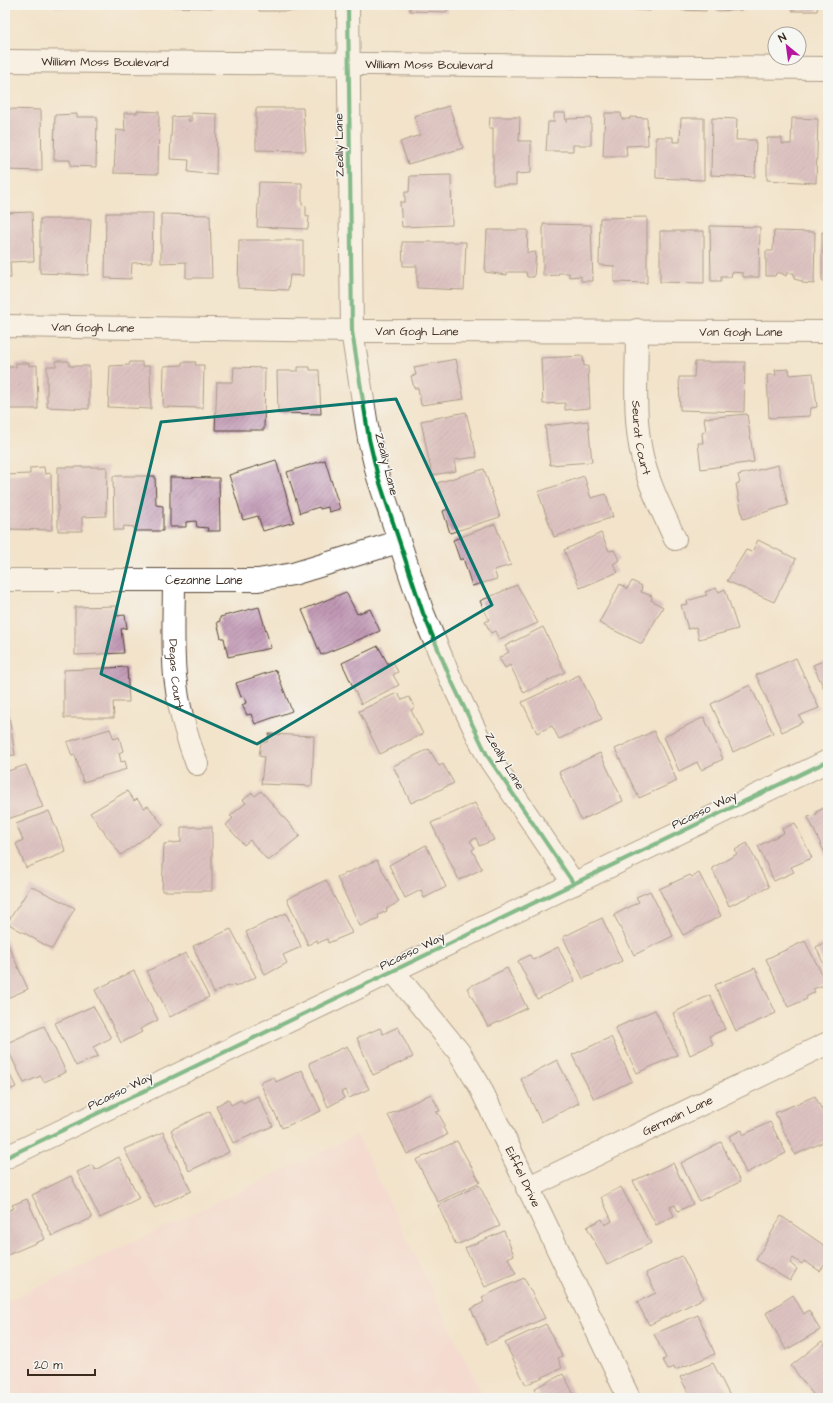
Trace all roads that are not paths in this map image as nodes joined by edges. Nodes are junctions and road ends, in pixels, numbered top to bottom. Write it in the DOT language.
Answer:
graph roads {
  1 [pos="348,5"];
  2 [pos="5,61"];
  3 [pos="349,64"];
  4 [pos="828,68"];
  5 [pos="5,326"];
  6 [pos="637,330"];
  7 [pos="352,331"];
  8 [pos="828,332"];
  9 [pos="675,539"];
  10 [pos="398,542"];
  11 [pos="5,580"];
  12 [pos="174,580"];
  13 [pos="828,761"];
  14 [pos="198,764"];
  15 [pos="574,884"];
  16 [pos="394,971"];
  17 [pos="828,1043"];
  18 [pos="5,1158"];
  19 [pos="527,1188"];
  20 [pos="629,1398"];
  1 -- 3 [label="street, Zeally Lane"];
  2 -- 3 [label="street, William Moss Boulevard"];
  3 -- 4 [label="street, William Moss Boulevard"];
  3 -- 7 [label="street, Zeally Lane"];
  5 -- 7 [label="street, Van Gogh Lane"];
  6 -- 7 [label="street, Van Gogh Lane"];
  6 -- 8 [label="street, Van Gogh Lane"];
  6 -- 9 [label="street, Seurat Court"];
  7 -- 10 [label="street, Zeally Lane"];
  10 -- 12 [label="street, Cezanne Lane"];
  10 -- 15 [label="street, Zeally Lane"];
  11 -- 12 [label="street, Cezanne Lane"];
  12 -- 14 [label="street, Degas Court"];
  13 -- 15 [label="street, Picasso Way"];
  15 -- 16 [label="street, Picasso Way"];
  16 -- 18 [label="street, Picasso Way"];
  16 -- 19 [label="street, Eiffel Drive"];
  17 -- 19 [label="street, Germain Lane"];
  19 -- 20 [label="street, Eiffel Drive"];
}
